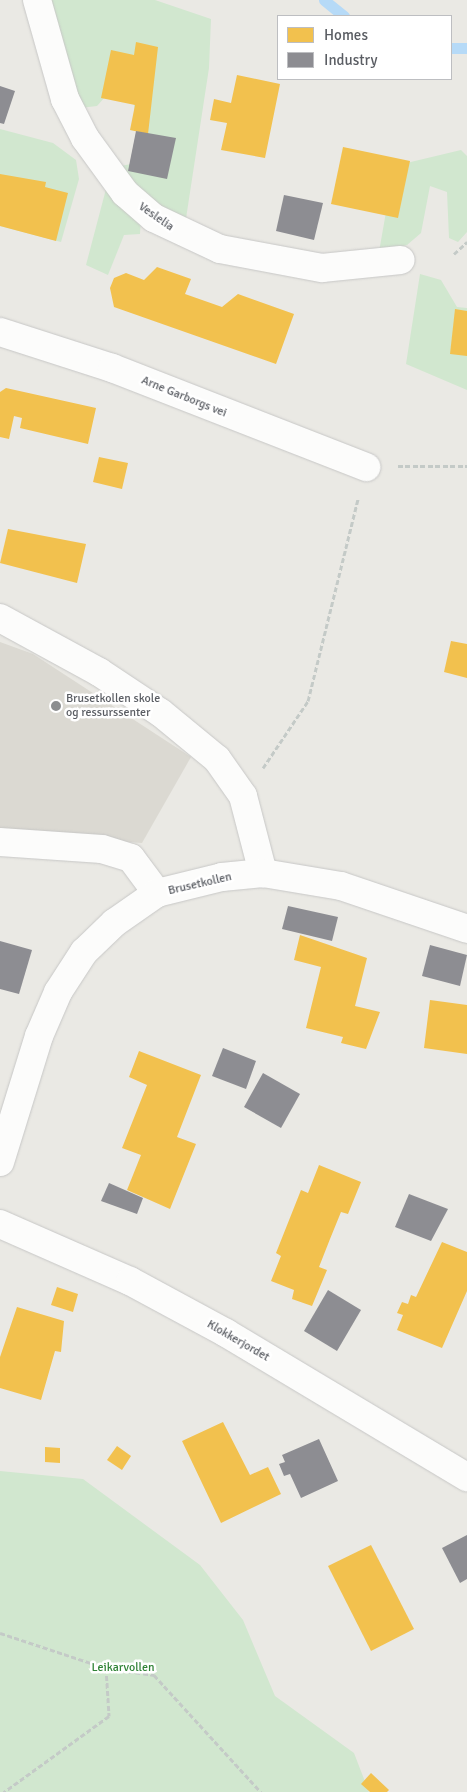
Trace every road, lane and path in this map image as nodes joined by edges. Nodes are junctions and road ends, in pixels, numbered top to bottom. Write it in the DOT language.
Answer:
graph roads {
  1 [pos="38,0"];
  2 [pos="467,242"];
  3 [pos="454,254"];
  4 [pos="401,260"];
  5 [pos="0,332"];
  6 [pos="467,466"];
  7 [pos="366,467"];
  8 [pos="0,618"];
  9 [pos="243,796"];
  10 [pos="0,842"];
  11 [pos="263,873"];
  12 [pos="158,893"];
  13 [pos="467,929"];
  14 [pos="0,1162"];
  15 [pos="0,1224"];
  16 [pos="467,1477"];
  17 [pos="0,1633"];
  18 [pos="106,1668"];
  19 [pos="4,1792"];
  20 [pos="261,1792"];
  1 -- 4 [label="street, Veslelia"];
  2 -- 3 [label="path"];
  5 -- 7 [label="street, Arne Garborgs vei"];
  6 -- 7 [label="path"];
  7 -- 9 [label="path"];
  8 -- 9 [label="street"];
  9 -- 11 [label="street"];
  10 -- 12 [label="street"];
  11 -- 12 [label="street, Brusetkollen"];
  11 -- 13 [label="street, Brusetkollen"];
  12 -- 14 [label="street, Brusetkollen"];
  15 -- 16 [label="street, Klokkerjordet"];
  17 -- 18 [label="path"];
  18 -- 19 [label="path"];
  18 -- 20 [label="path"];
}
